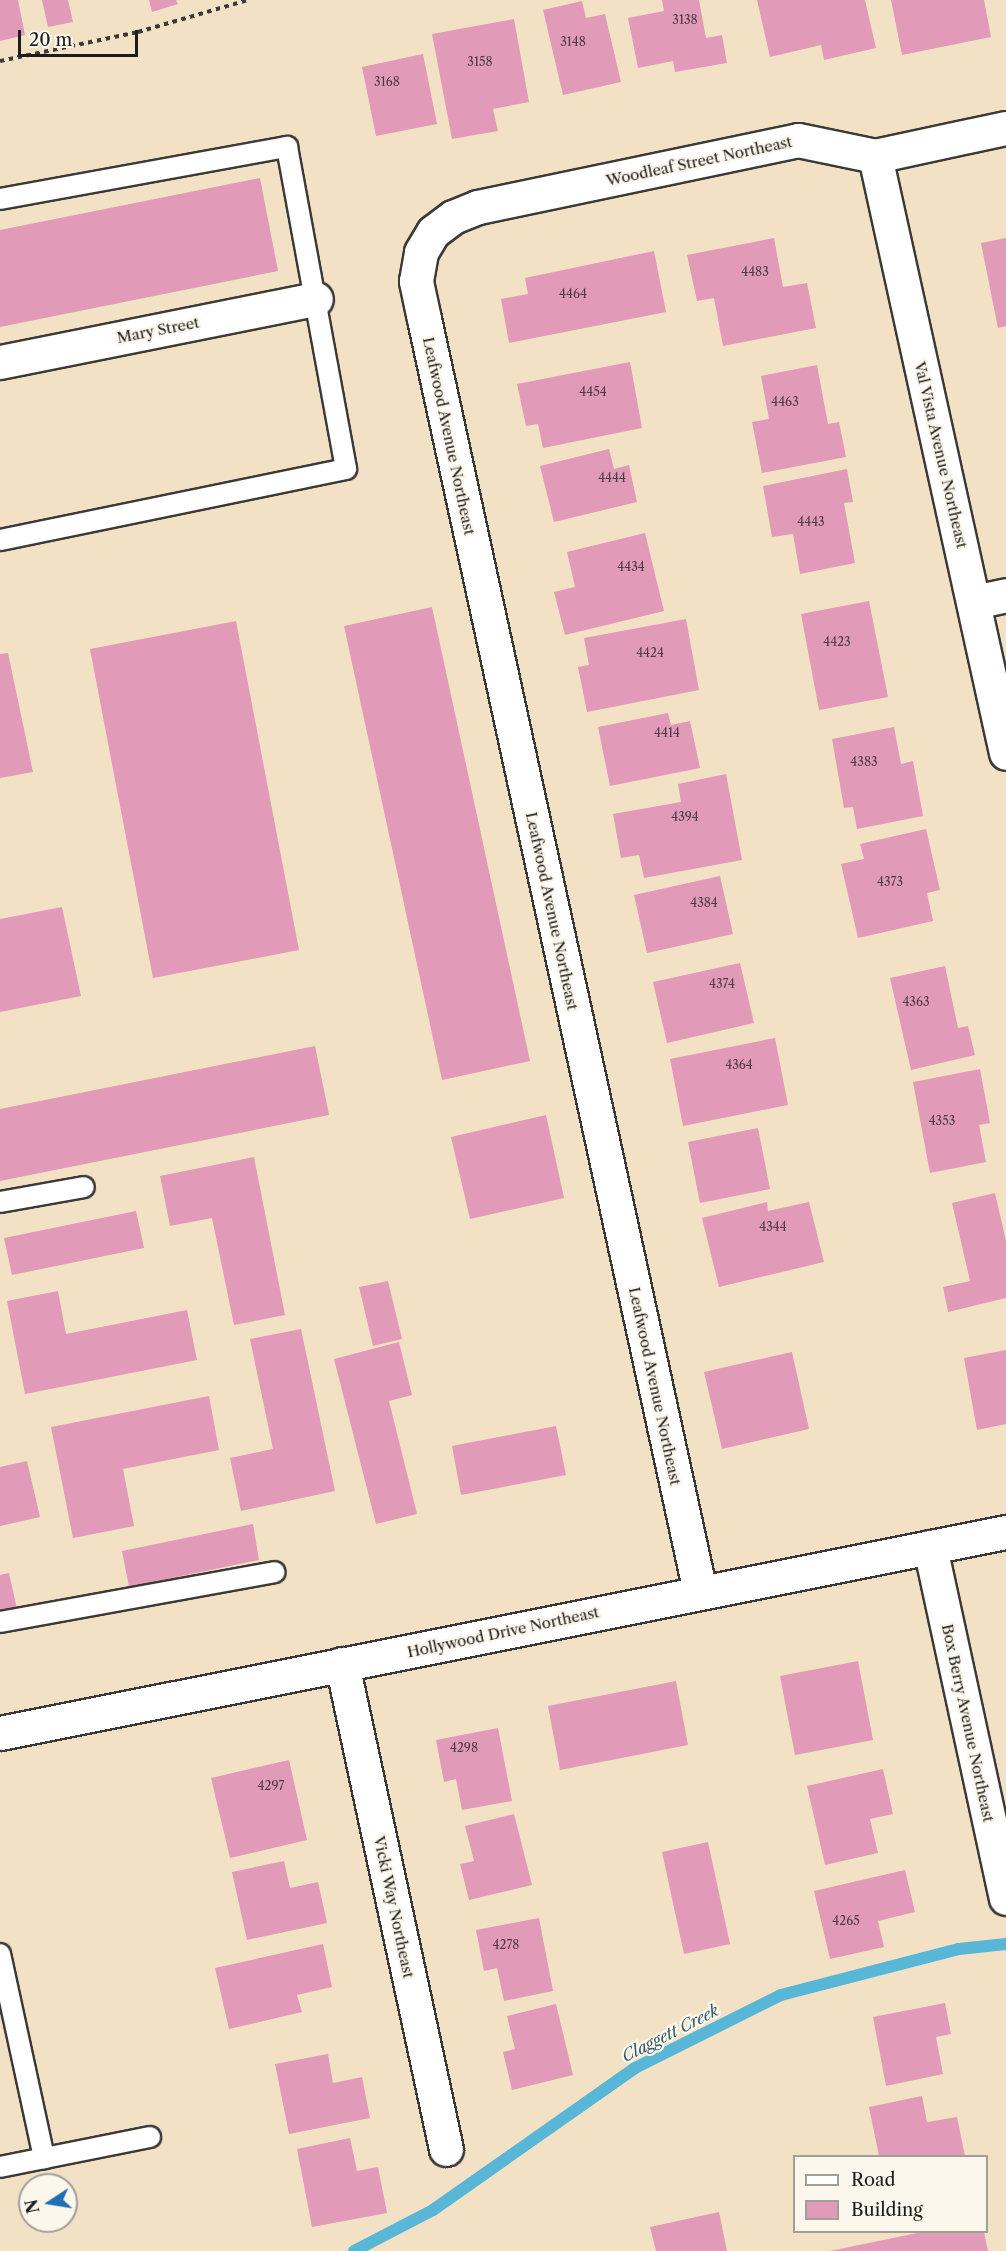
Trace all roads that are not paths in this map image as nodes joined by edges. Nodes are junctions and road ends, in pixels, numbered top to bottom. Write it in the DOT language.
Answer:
graph roads {
  1 [pos="1006,128"];
  2 [pos="875,156"];
  3 [pos="0,199"];
  4 [pos="433,232"];
  5 [pos="316,298"];
  6 [pos="0,362"];
  7 [pos="0,540"];
  8 [pos="1006,596"];
  9 [pos="974,602"];
  10 [pos="1006,753"];
  11 [pos="84,1187"];
  12 [pos="0,1202"];
  13 [pos="1006,1532"];
  14 [pos="930,1547"];
  15 [pos="274,1572"];
  16 [pos="700,1592"];
  17 [pos="0,1622"];
  18 [pos="342,1664"];
  19 [pos="0,1733"];
  20 [pos="1006,1898"];
  21 [pos="0,1954"];
  22 [pos="150,2137"];
  23 [pos="446,2149"];
  24 [pos="44,2158"];
  25 [pos="0,2167"];
  1 -- 2 [label="street, Woodleaf Street Northeast"];
  2 -- 4 [label="street, Woodleaf Street Northeast"];
  2 -- 9 [label="street, Val Vista Avenue Northeast"];
  3 -- 5 [label="lane"];
  4 -- 16 [label="street, Leafwood Avenue Northeast"];
  5 -- 6 [label="street, Mary Street"];
  5 -- 7 [label="lane"];
  8 -- 9 [label="street"];
  9 -- 10 [label="street, Val Vista Avenue Northeast"];
  11 -- 12 [label="lane"];
  13 -- 14 [label="street, Hollywood Drive Northeast"];
  14 -- 16 [label="street, Hollywood Drive Northeast"];
  14 -- 20 [label="street, Box Berry Avenue Northeast"];
  15 -- 17 [label="lane"];
  16 -- 18 [label="street, Hollywood Drive Northeast"];
  18 -- 19 [label="street, Hollywood Drive Northeast"];
  18 -- 23 [label="street, Vicki Way Northeast"];
  21 -- 24 [label="lane"];
  22 -- 24 [label="lane"];
  24 -- 25 [label="lane"];
}
